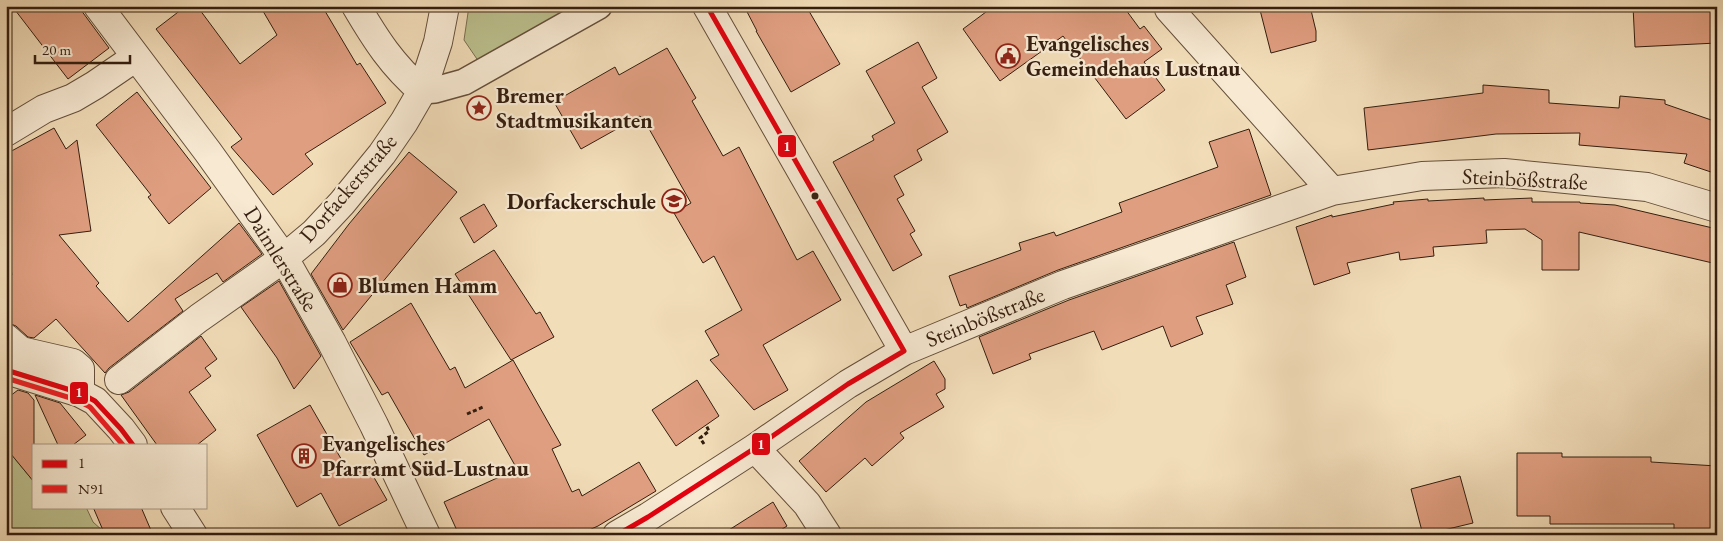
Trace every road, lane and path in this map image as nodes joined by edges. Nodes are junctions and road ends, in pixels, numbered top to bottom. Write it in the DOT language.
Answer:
graph roads {
  1 [pos="98,6"];
  2 [pos="356,6"];
  3 [pos="446,6"];
  4 [pos="599,6"];
  5 [pos="707,6"];
  6 [pos="1169,9"];
  7 [pos="136,57"];
  8 [pos="422,91"];
  9 [pos="6,132"];
  10 [pos="1332,191"];
  11 [pos="1717,208"];
  12 [pos="284,258"];
  13 [pos="6,338"];
  14 [pos="904,350"];
  15 [pos="6,370"];
  16 [pos="119,380"];
  17 [pos="80,393"];
  18 [pos="483,407"];
  19 [pos="467,414"];
  20 [pos="706,425"];
  21 [pos="700,438"];
  22 [pos="132,444"];
  23 [pos="755,448"];
  24 [pos="176,508"];
  25 [pos="193,535"];
  26 [pos="426,535"];
  27 [pos="617,535"];
  28 [pos="827,535"];
  1 -- 7 [label="street, Daimlerstraße"];
  2 -- 8 [label="street"];
  3 -- 8 [label="street, Dorfackerstraße"];
  4 -- 8 [label="street"];
  5 -- 14 [label="street"];
  6 -- 10 [label="street"];
  7 -- 9 [label="street"];
  7 -- 12 [label="street, Daimlerstraße"];
  8 -- 12 [label="street, Dorfackerstraße"];
  10 -- 11 [label="street, Steinbößstraße"];
  10 -- 14 [label="street, Steinbößstraße"];
  12 -- 16 [label="street, Dorfackerstraße"];
  12 -- 26 [label="street, Daimlerstraße"];
  13 -- 17 [label="street"];
  14 -- 23 [label="street, Steinbößstraße"];
  15 -- 17 [label="street"];
  17 -- 22 [label="street"];
  18 -- 19 [label="path"];
  20 -- 21 [label="path"];
  23 -- 27 [label="street, Steinbößstraße"];
  23 -- 28 [label="street"];
  24 -- 25 [label="street"];
}
